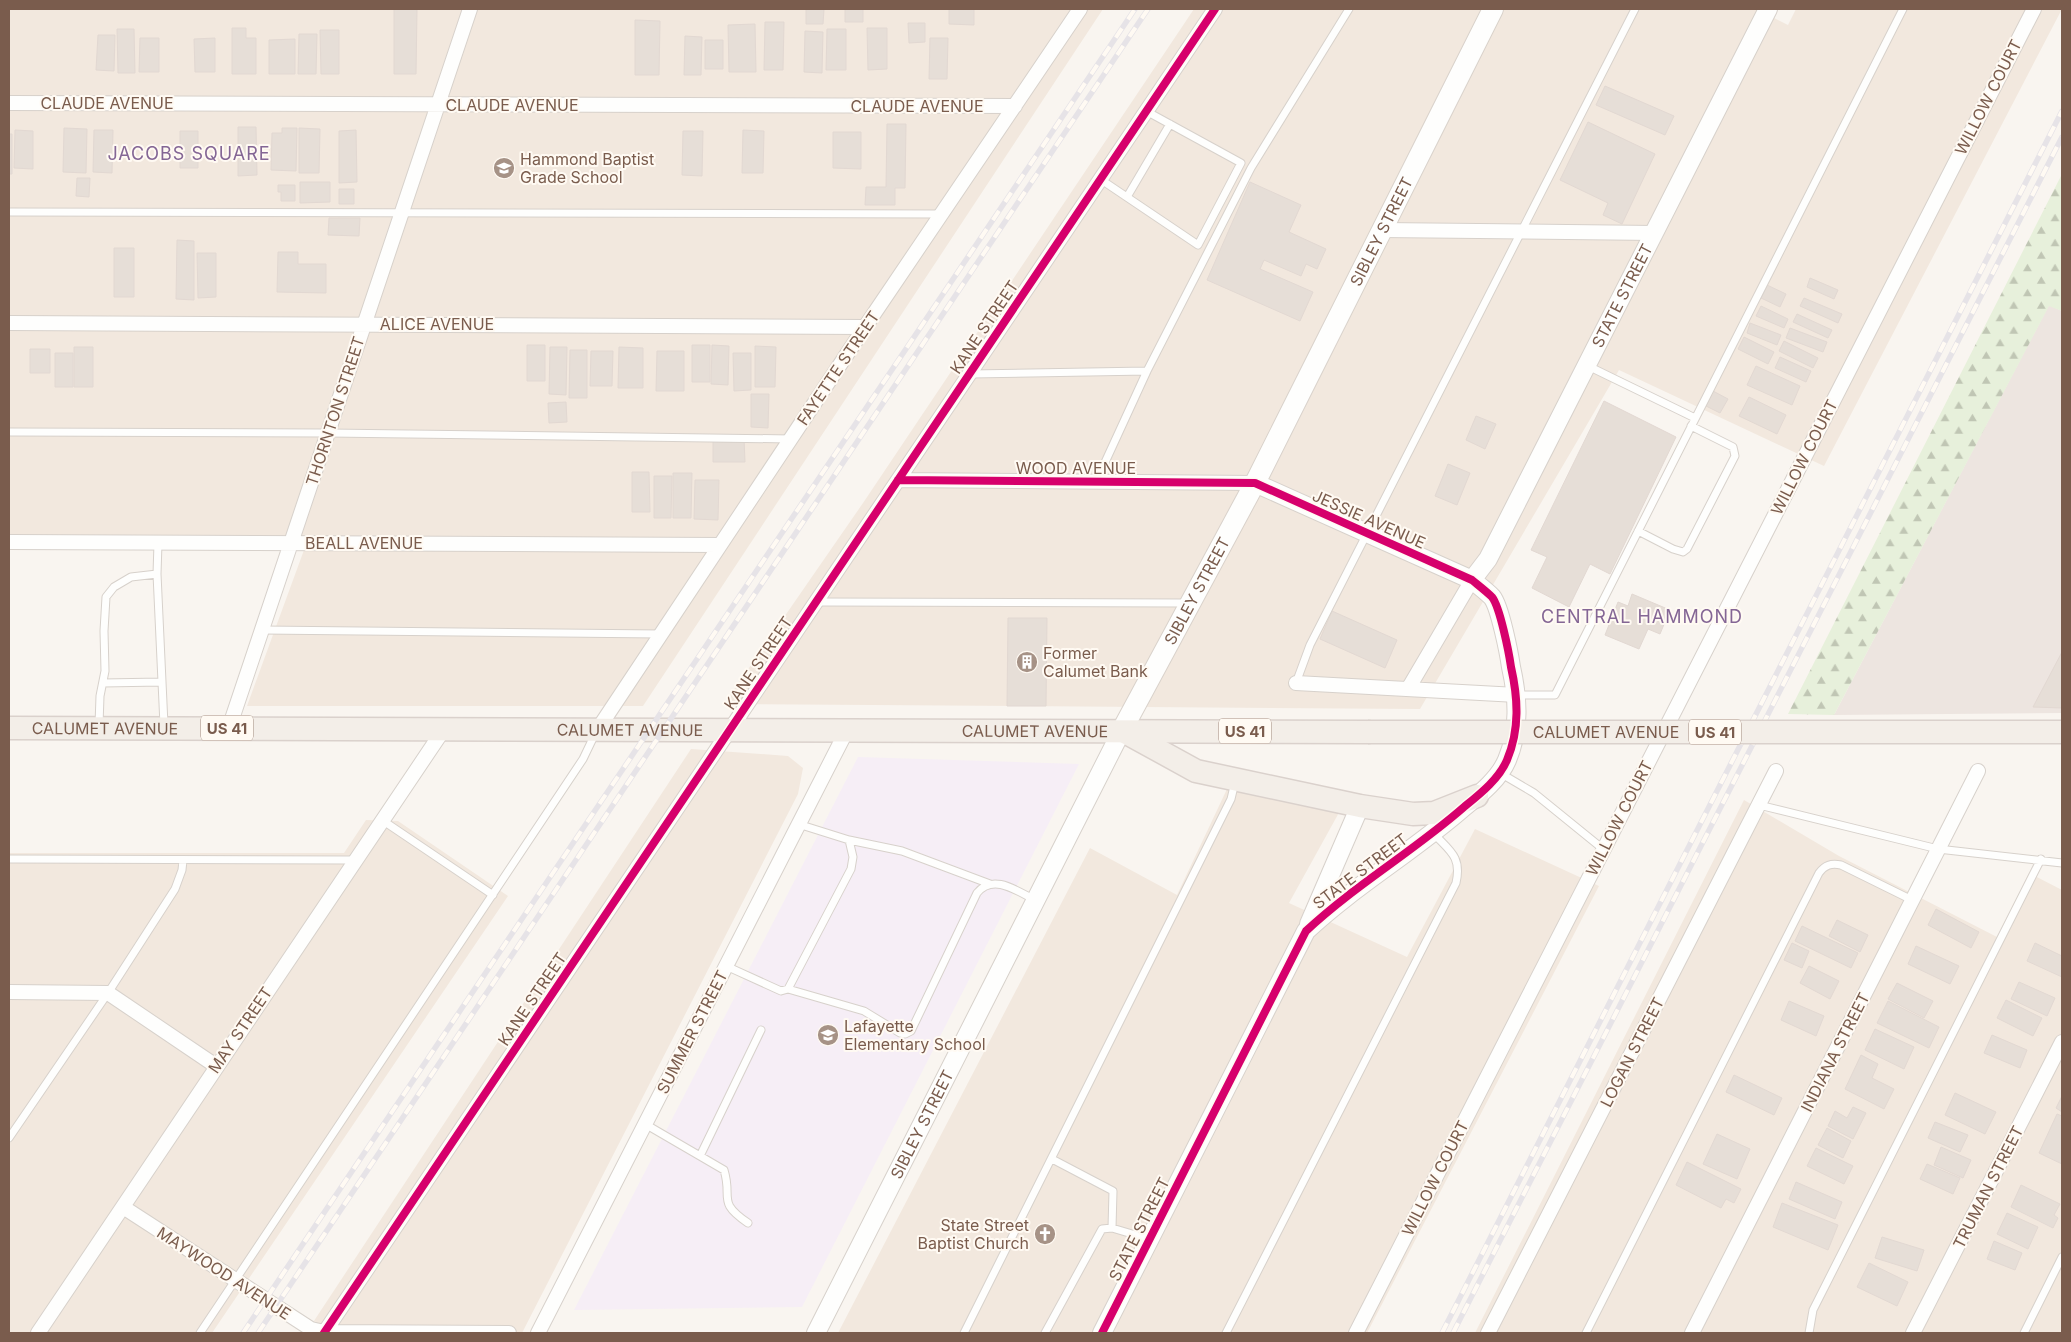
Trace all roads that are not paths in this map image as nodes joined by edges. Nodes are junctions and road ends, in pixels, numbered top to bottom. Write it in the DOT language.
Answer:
graph roads {
  1 [pos="470,9"];
  2 [pos="1080,9"];
  3 [pos="1215,9"];
  4 [pos="1349,9"];
  5 [pos="1493,9"];
  6 [pos="1635,9"];
  7 [pos="1768,9"];
  8 [pos="1903,9"];
  9 [pos="2034,9"];
  10 [pos="9,103"];
  11 [pos="438,104"];
  12 [pos="1015,106"];
  13 [pos="1146,111"];
  14 [pos="1170,124"];
  15 [pos="1241,163"];
  16 [pos="1251,168"];
  17 [pos="1100,179"];
  18 [pos="1127,196"];
  19 [pos="9,212"];
  20 [pos="401,213"];
  21 [pos="942,214"];
  22 [pos="1382,230"];
  23 [pos="1520,231"];
  24 [pos="1654,233"];
  25 [pos="1198,244"];
  26 [pos="1208,252"];
  27 [pos="9,323"];
  28 [pos="364,324"];
  29 [pos="865,327"];
  30 [pos="1587,366"];
  31 [pos="1147,371"];
  32 [pos="969,374"];
  33 [pos="1695,418"];
  34 [pos="1691,426"];
  35 [pos="9,432"];
  36 [pos="328,433"];
  37 [pos="791,439"];
  38 [pos="898,480"];
  39 [pos="1096,482"];
  40 [pos="1255,483"];
  41 [pos="1638,531"];
  42 [pos="1367,533"];
  43 [pos="9,542"];
  44 [pos="158,543"];
  45 [pos="291,543"];
  46 [pos="720,545"];
  47 [pos="157,574"];
  48 [pos="1472,580"];
  49 [pos="815,602"];
  50 [pos="1190,603"];
  51 [pos="262,630"];
  52 [pos="661,634"];
  53 [pos="161,682"];
  54 [pos="103,683"];
  55 [pos="1296,683"];
  56 [pos="1408,689"];
  57 [pos="1517,695"];
  58 [pos="9,728"];
  59 [pos="99,728"];
  60 [pos="165,728"];
  61 [pos="228,728"];
  62 [pos="444,729"];
  63 [pos="598,729"];
  64 [pos="730,729"];
  65 [pos="847,730"];
  66 [pos="1122,730"];
  67 [pos="2062,732"];
  68 [pos="1776,771"];
  69 [pos="1978,771"];
  70 [pos="1500,773"];
  71 [pos="1236,779"];
  72 [pos="1477,796"];
  73 [pos="1758,805"];
  74 [pos="1360,806"];
  75 [pos="382,820"];
  76 [pos="798,824"];
  77 [pos="1434,834"];
  78 [pos="849,840"];
  79 [pos="1603,849"];
  80 [pos="1938,849"];
  81 [pos="9,859"];
  82 [pos="2041,859"];
  83 [pos="183,860"];
  84 [pos="355,860"];
  85 [pos="2062,863"];
  86 [pos="990,884"];
  87 [pos="493,895"];
  88 [pos="1036,900"];
  89 [pos="1912,900"];
  90 [pos="1306,931"];
  91 [pos="726,966"];
  92 [pos="788,989"];
  93 [pos="9,992"];
  94 [pos="108,992"];
  95 [pos="761,1030"];
  96 [pos="2062,1042"];
  97 [pos="216,1066"];
  98 [pos="645,1124"];
  99 [pos="12,1129"];
  100 [pos="9,1138"];
  101 [pos="700,1156"];
  102 [pos="1052,1159"];
  103 [pos="123,1207"];
  104 [pos="748,1223"];
  105 [pos="1112,1228"];
  106 [pos="1150,1239"];
  107 [pos="2062,1256"];
  108 [pos="235,1281"];
  109 [pos="38,1333"];
  110 [pos="200,1333"];
  111 [pos="324,1333"];
  112 [pos="428,1333"];
  113 [pos="509,1333"];
  114 [pos="538,1333"];
  115 [pos="816,1333"];
  116 [pos="964,1333"];
  117 [pos="1045,1333"];
  118 [pos="1102,1333"];
  119 [pos="1226,1333"];
  120 [pos="1356,1333"];
  121 [pos="1488,1333"];
  122 [pos="1586,1333"];
  123 [pos="1692,1333"];
  124 [pos="1809,1333"];
  125 [pos="1913,1333"];
  126 [pos="2024,1333"];
  1 -- 11 [label="street, THORNTON STREET"];
  2 -- 12 [label="street, FAYETTE STREET"];
  3 -- 13 [label="street, KANE STREET"];
  4 -- 16 [label="lane"];
  5 -- 22 [label="main road, SIBLEY STREET"];
  6 -- 23 [label="lane"];
  7 -- 24 [label="street, STATE STREET"];
  8 -- 33 [label="lane"];
  9 -- 79 [label="street, WILLOW COURT"];
  10 -- 11 [label="street, CLAUDE AVENUE"];
  11 -- 12 [label="street, CLAUDE AVENUE"];
  11 -- 20 [label="street, THORNTON STREET"];
  12 -- 21 [label="street, FAYETTE STREET"];
  13 -- 14 [label="lane"];
  13 -- 17 [label="street, KANE STREET"];
  14 -- 15 [label="lane"];
  14 -- 18 [label="lane"];
  15 -- 16 [label="lane"];
  15 -- 25 [label="lane"];
  16 -- 26 [label="lane"];
  17 -- 18 [label="lane"];
  17 -- 32 [label="street, KANE STREET"];
  18 -- 25 [label="lane"];
  19 -- 20 [label="lane"];
  20 -- 21 [label="lane"];
  20 -- 28 [label="street, THORNTON STREET"];
  21 -- 29 [label="street, FAYETTE STREET"];
  22 -- 23 [label="street"];
  22 -- 40 [label="main road, SIBLEY STREET"];
  23 -- 24 [label="street"];
  23 -- 42 [label="lane"];
  24 -- 30 [label="street, STATE STREET"];
  25 -- 26 [label="lane"];
  26 -- 31 [label="lane"];
  27 -- 28 [label="street, ALICE AVENUE"];
  28 -- 29 [label="street, ALICE AVENUE"];
  28 -- 36 [label="street, THORNTON STREET"];
  29 -- 37 [label="street, FAYETTE STREET"];
  30 -- 33 [label="lane"];
  30 -- 48 [label="street, STATE STREET"];
  31 -- 32 [label="lane"];
  31 -- 39 [label="lane"];
  32 -- 38 [label="street, KANE STREET"];
  33 -- 34 [label="lane"];
  34 -- 41 [label="lane"];
  34 -- 41 [label="lane"];
  35 -- 36 [label="lane"];
  36 -- 37 [label="lane"];
  36 -- 45 [label="street, THORNTON STREET"];
  37 -- 46 [label="street, FAYETTE STREET"];
  38 -- 39 [label="street, WOOD AVENUE"];
  38 -- 49 [label="street, KANE STREET"];
  39 -- 40 [label="street, WOOD AVENUE"];
  40 -- 42 [label="street, JESSIE AVENUE"];
  40 -- 50 [label="main road, SIBLEY STREET"];
  41 -- 57 [label="lane"];
  42 -- 48 [label="street, JESSIE AVENUE"];
  42 -- 55 [label="lane"];
  43 -- 44 [label="street, BEALL AVENUE"];
  44 -- 45 [label="street, BEALL AVENUE"];
  44 -- 47 [label="lane"];
  45 -- 46 [label="street, BEALL AVENUE"];
  45 -- 51 [label="street, THORNTON STREET"];
  46 -- 52 [label="street, FAYETTE STREET"];
  47 -- 53 [label="lane"];
  47 -- 54 [label="lane"];
  48 -- 56 [label="street, STATE STREET"];
  48 -- 57 [label="street, STATE STREET"];
  49 -- 50 [label="lane"];
  49 -- 64 [label="street, KANE STREET"];
  50 -- 66 [label="main road, SIBLEY STREET"];
  51 -- 52 [label="lane"];
  51 -- 61 [label="street, THORNTON STREET"];
  52 -- 63 [label="street, FAYETTE STREET"];
  53 -- 54 [label="lane"];
  53 -- 60 [label="lane"];
  54 -- 59 [label="lane"];
  55 -- 56 [label="street"];
  56 -- 57 [label="street"];
  57 -- 70 [label="street, STATE STREET"];
  58 -- 59 [label="main road, CALUMET AVENUE / US 41"];
  59 -- 60 [label="main road, CALUMET AVENUE / US 41"];
  60 -- 61 [label="main road, CALUMET AVENUE / US 41"];
  61 -- 62 [label="main road, CALUMET AVENUE / US 41"];
  62 -- 63 [label="main road, CALUMET AVENUE / US 41"];
  62 -- 75 [label="street, MAY STREET"];
  63 -- 64 [label="main road, CALUMET AVENUE / US 41"];
  63 -- 87 [label="lane"];
  64 -- 65 [label="main road, CALUMET AVENUE / US 41"];
  64 -- 111 [label="street, KANE STREET"];
  65 -- 66 [label="main road, CALUMET AVENUE / US 41"];
  65 -- 76 [label="street, SUMMER STREET"];
  66 -- 67 [label="main road, CALUMET AVENUE / US 41, bridge"];
  66 -- 71 [label="main road"];
  66 -- 88 [label="street, SIBLEY STREET"];
  68 -- 73 [label="street, LOGAN STREET"];
  69 -- 80 [label="street, INDIANA STREET"];
  70 -- 72 [label="street, STATE STREET"];
  70 -- 79 [label="lane"];
  71 -- 74 [label="main road"];
  71 -- 102 [label="lane"];
  72 -- 74 [label="main road"];
  72 -- 77 [label="street, STATE STREET"];
  73 -- 80 [label="lane"];
  73 -- 121 [label="street, LOGAN STREET"];
  74 -- 90 [label="street"];
  75 -- 84 [label="street, MAY STREET"];
  75 -- 87 [label="lane"];
  76 -- 78 [label="lane"];
  76 -- 91 [label="street, SUMMER STREET"];
  77 -- 90 [label="street, STATE STREET"];
  77 -- 119 [label="lane"];
  78 -- 86 [label="lane"];
  78 -- 92 [label="lane"];
  79 -- 120 [label="street, WILLOW COURT"];
  80 -- 82 [label="lane"];
  80 -- 89 [label="street, INDIANA STREET"];
  81 -- 83 [label="lane"];
  82 -- 85 [label="lane"];
  82 -- 124 [label="lane"];
  83 -- 84 [label="lane"];
  83 -- 94 [label="lane"];
  84 -- 97 [label="street, MAY STREET"];
  86 -- 88 [label="lane"];
  86 -- 92 [label="lane"];
  87 -- 108 [label="lane"];
  88 -- 115 [label="street, SIBLEY STREET"];
  89 -- 122 [label="lane"];
  89 -- 123 [label="street, INDIANA STREET"];
  90 -- 106 [label="street, STATE STREET"];
  91 -- 92 [label="lane"];
  91 -- 98 [label="street, SUMMER STREET"];
  93 -- 94 [label="street"];
  94 -- 97 [label="street"];
  94 -- 99 [label="lane"];
  95 -- 101 [label="lane"];
  96 -- 125 [label="street, TRUMAN STREET"];
  97 -- 103 [label="street, MAY STREET"];
  98 -- 101 [label="lane"];
  98 -- 114 [label="street, SUMMER STREET"];
  99 -- 100 [label="lane"];
  101 -- 104 [label="lane"];
  102 -- 105 [label="lane"];
  102 -- 116 [label="lane"];
  103 -- 108 [label="street, MAYWOOD AVENUE"];
  103 -- 109 [label="street, MAY STREET"];
  105 -- 106 [label="lane"];
  105 -- 117 [label="lane"];
  106 -- 118 [label="street, STATE STREET"];
  107 -- 126 [label="lane"];
  108 -- 110 [label="lane"];
  108 -- 111 [label="street, MAYWOOD AVENUE"];
  111 -- 112 [label="street, MAYWOOD AVENUE"];
  112 -- 113 [label="street, MAYWOOD AVENUE"];
}
